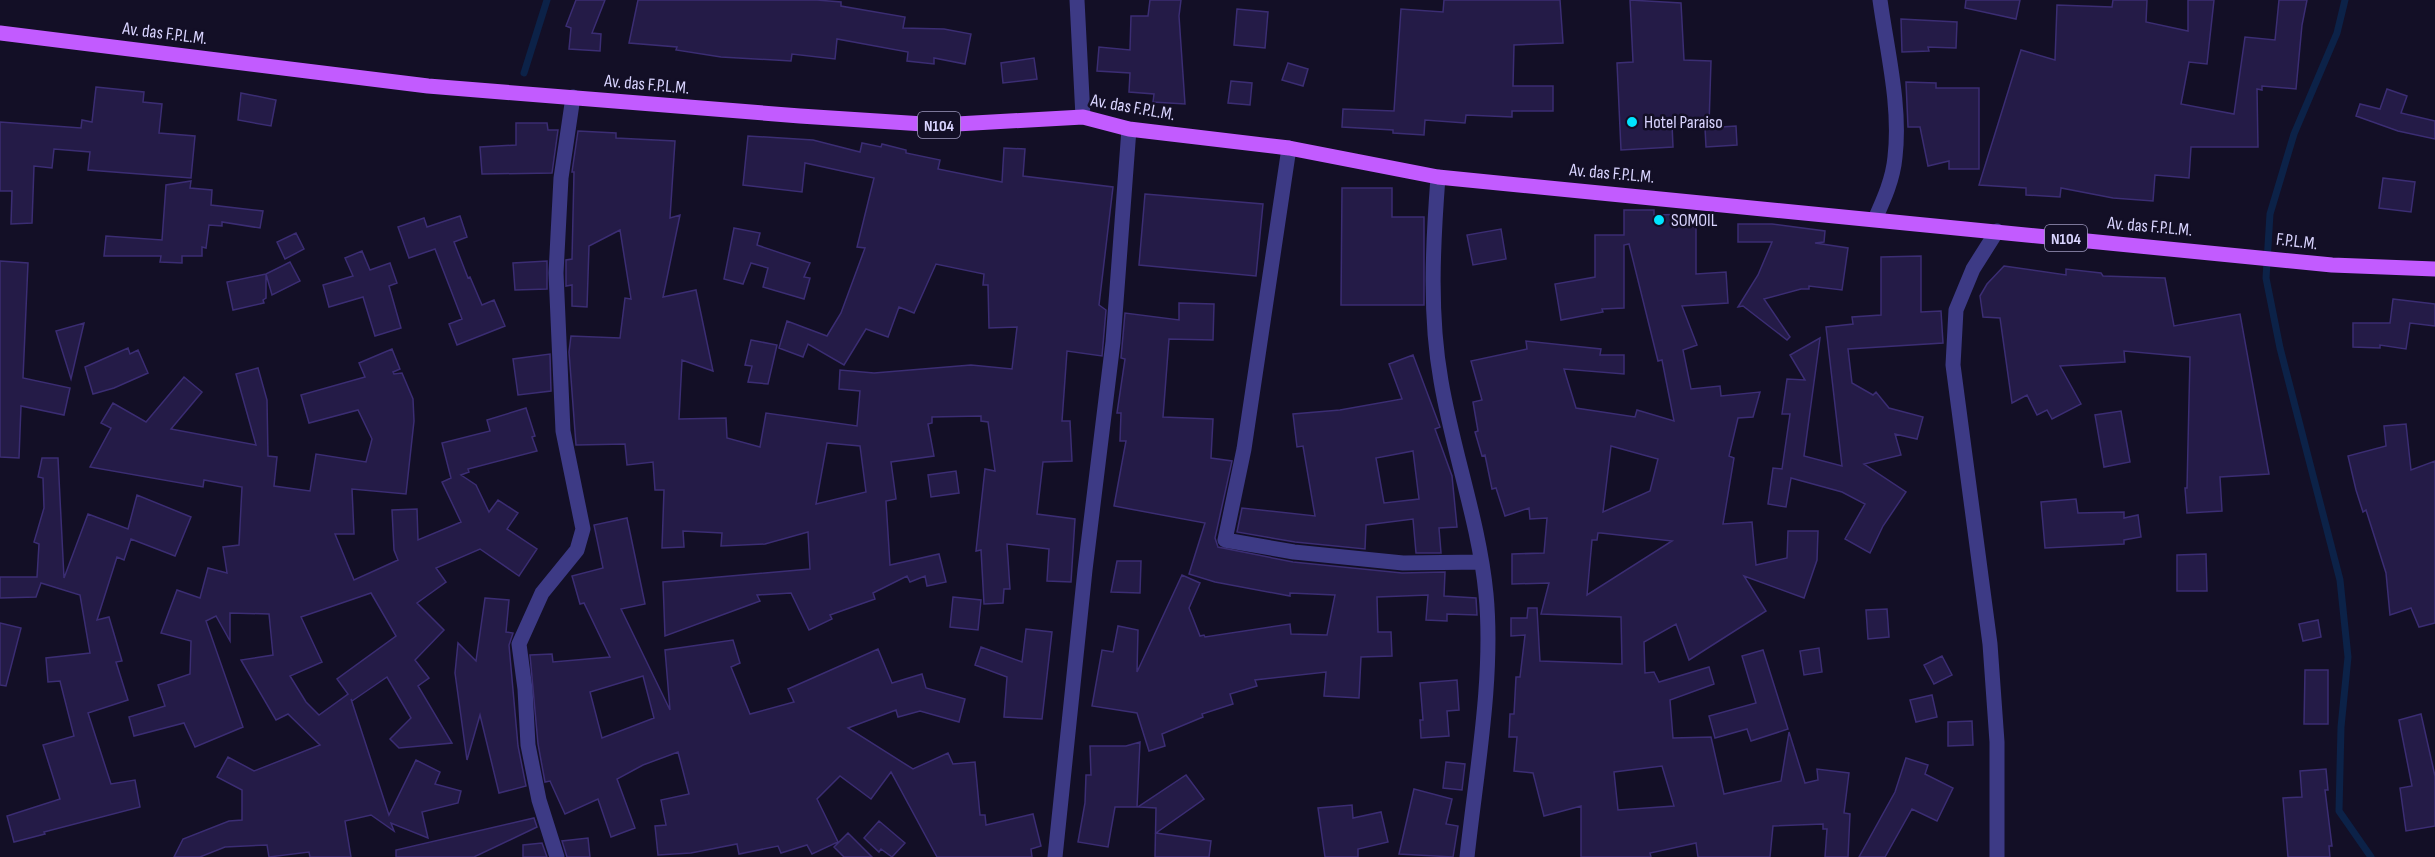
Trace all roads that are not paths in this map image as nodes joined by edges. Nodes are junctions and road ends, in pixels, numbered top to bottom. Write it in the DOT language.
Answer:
graph roads {
  1 [pos="1077,0"];
  2 [pos="1880,0"];
  3 [pos="0,33"];
  4 [pos="573,97"];
  5 [pos="1083,117"];
  6 [pos="1129,129"];
  7 [pos="1289,148"];
  8 [pos="1438,177"];
  9 [pos="1875,219"];
  10 [pos="1996,231"];
  11 [pos="2257,256"];
  12 [pos="2435,269"];
  13 [pos="1481,562"];
  14 [pos="557,857"];
  15 [pos="1055,857"];
  16 [pos="1467,857"];
  17 [pos="1997,857"];
  1 -- 5 [label="street"];
  2 -- 9 [label="street"];
  3 -- 4 [label="main road, Av. das F.P.L.M. / N104"];
  4 -- 5 [label="main road, Av. das F.P.L.M. / N104"];
  4 -- 14 [label="street"];
  5 -- 6 [label="main road, Av. das F.P.L.M. / N104"];
  6 -- 7 [label="main road, Av. das F.P.L.M. / N104"];
  6 -- 15 [label="street"];
  7 -- 8 [label="main road, Av. das F.P.L.M. / N104"];
  7 -- 13 [label="street"];
  8 -- 9 [label="main road, Av. das F.P.L.M. / N104"];
  8 -- 13 [label="street"];
  9 -- 10 [label="main road, Av. das F.P.L.M. / N104"];
  10 -- 11 [label="main road, Av. das F.P.L.M. / N104"];
  10 -- 17 [label="street"];
  11 -- 12 [label="main road, F.P.L.M. / N104"];
  13 -- 16 [label="street"];
}
